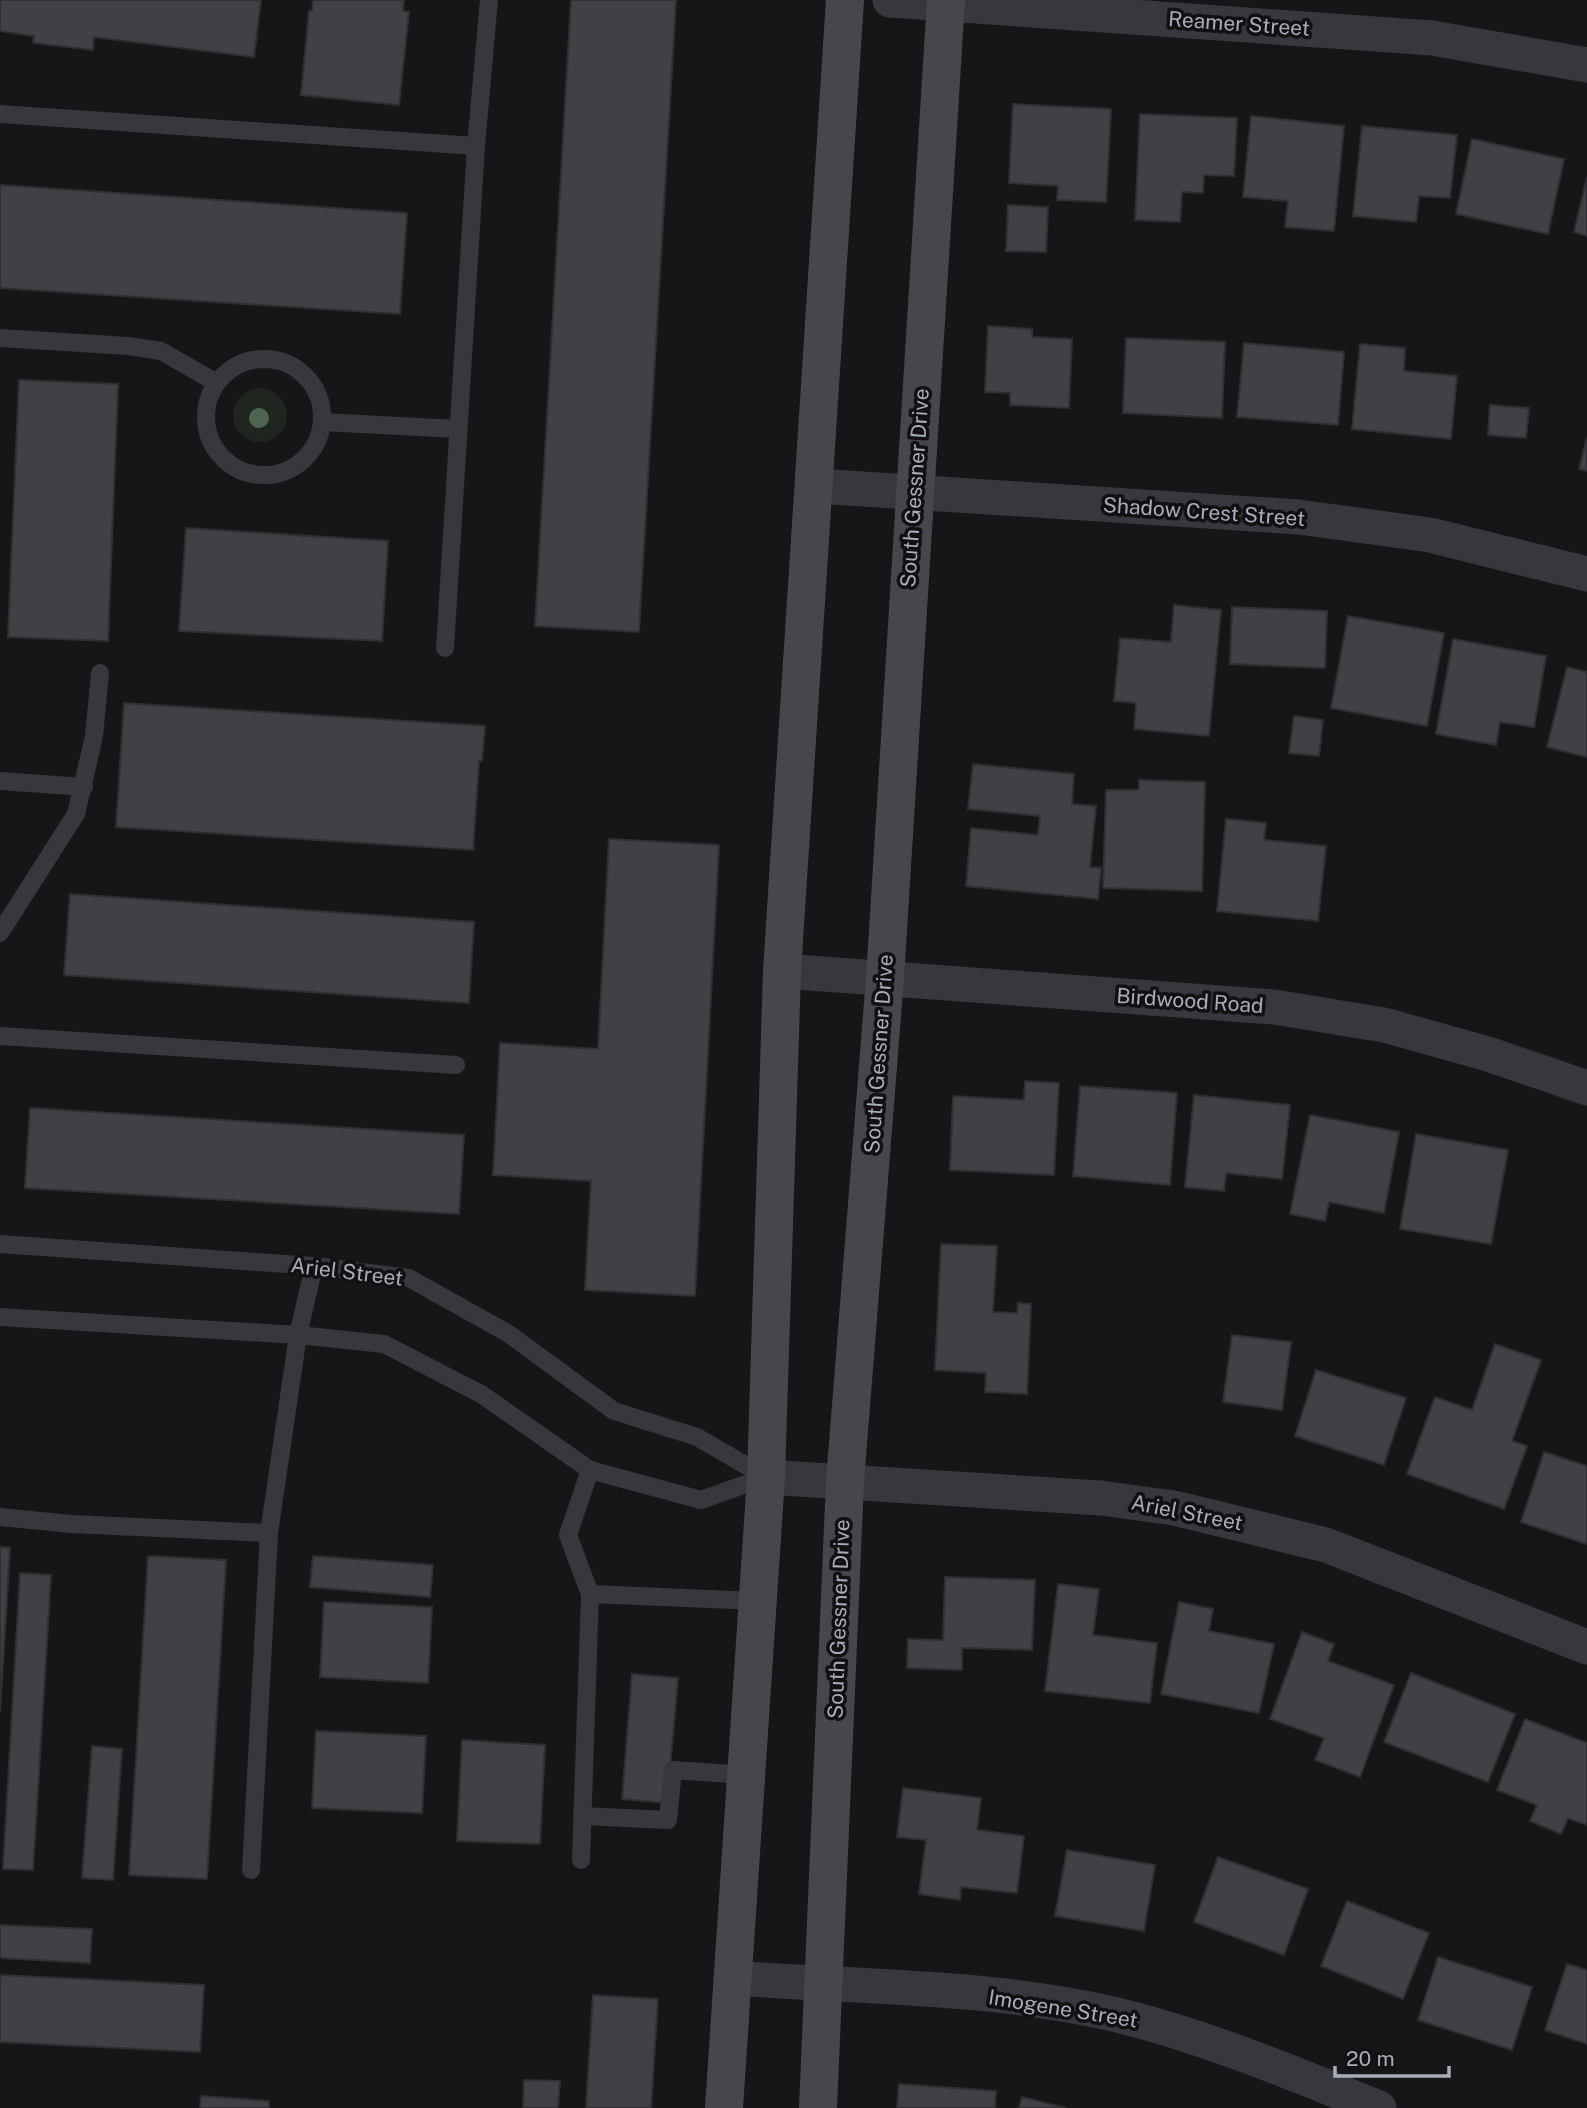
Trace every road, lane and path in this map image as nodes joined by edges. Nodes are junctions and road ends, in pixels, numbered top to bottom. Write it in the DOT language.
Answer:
graph roads {
  1 [pos="489,0"];
  2 [pos="845,0"];
  3 [pos="890,0"];
  4 [pos="946,2"];
  5 [pos="1587,65"];
  6 [pos="0,114"];
  7 [pos="476,146"];
  8 [pos="0,338"];
  9 [pos="217,383"];
  10 [pos="322,422"];
  11 [pos="457,429"];
  12 [pos="816,486"];
  13 [pos="915,492"];
  14 [pos="1587,574"];
  15 [pos="445,648"];
  16 [pos="100,673"];
  17 [pos="0,780"];
  18 [pos="83,787"];
  19 [pos="0,933"];
  20 [pos="782,971"];
  21 [pos="885,978"];
  22 [pos="0,1036"];
  23 [pos="457,1065"];
  24 [pos="1587,1088"];
  25 [pos="0,1244"];
  26 [pos="314,1266"];
  27 [pos="0,1317"];
  28 [pos="298,1335"];
  29 [pos="590,1470"];
  30 [pos="766,1477"];
  31 [pos="845,1481"];
  32 [pos="0,1517"];
  33 [pos="270,1533"];
  34 [pos="590,1594"];
  35 [pos="757,1601"];
  36 [pos="1587,1647"];
  37 [pos="746,1775"];
  38 [pos="582,1816"];
  39 [pos="581,1860"];
  40 [pos="251,1870"];
  41 [pos="732,1978"];
  42 [pos="824,1985"];
  43 [pos="724,2108"];
  44 [pos="818,2108"];
  45 [pos="1379,2108"];
  1 -- 7 [label="lane"];
  2 -- 12 [label="main road"];
  3 -- 4 [label="street, Reamer Street"];
  4 -- 5 [label="street, Reamer Street"];
  4 -- 13 [label="main road, South Gessner Drive"];
  6 -- 7 [label="lane"];
  7 -- 11 [label="lane"];
  8 -- 9 [label="lane"];
  9 -- 10 [label="lane"];
  9 -- 10 [label="lane"];
  10 -- 11 [label="lane"];
  11 -- 15 [label="lane"];
  12 -- 13 [label="street, Shadow Crest Street"];
  12 -- 20 [label="main road"];
  13 -- 14 [label="street, Shadow Crest Street"];
  13 -- 21 [label="main road, South Gessner Drive"];
  16 -- 18 [label="lane"];
  17 -- 18 [label="lane"];
  18 -- 19 [label="lane"];
  20 -- 21 [label="street, Birdwood Road"];
  20 -- 30 [label="main road"];
  21 -- 24 [label="street, Birdwood Road"];
  21 -- 31 [label="main road, South Gessner Drive"];
  22 -- 23 [label="lane"];
  25 -- 26 [label="lane, Ariel Street"];
  26 -- 28 [label="lane"];
  26 -- 30 [label="lane, Ariel Street"];
  27 -- 28 [label="lane, Ariel Street"];
  28 -- 29 [label="lane, Ariel Street"];
  28 -- 33 [label="lane"];
  29 -- 30 [label="lane, Ariel Street"];
  29 -- 34 [label="lane"];
  30 -- 31 [label="street, Ariel Street"];
  30 -- 35 [label="main road"];
  31 -- 36 [label="street, Ariel Street"];
  31 -- 42 [label="main road, South Gessner Drive"];
  32 -- 33 [label="lane"];
  33 -- 40 [label="lane"];
  34 -- 35 [label="lane"];
  34 -- 38 [label="lane"];
  35 -- 37 [label="main road"];
  37 -- 38 [label="lane"];
  37 -- 41 [label="main road"];
  38 -- 39 [label="lane"];
  41 -- 42 [label="street, Imogene Street"];
  41 -- 43 [label="main road"];
  42 -- 44 [label="main road, South Gessner Drive"];
  42 -- 45 [label="street, Imogene Street"];
}
